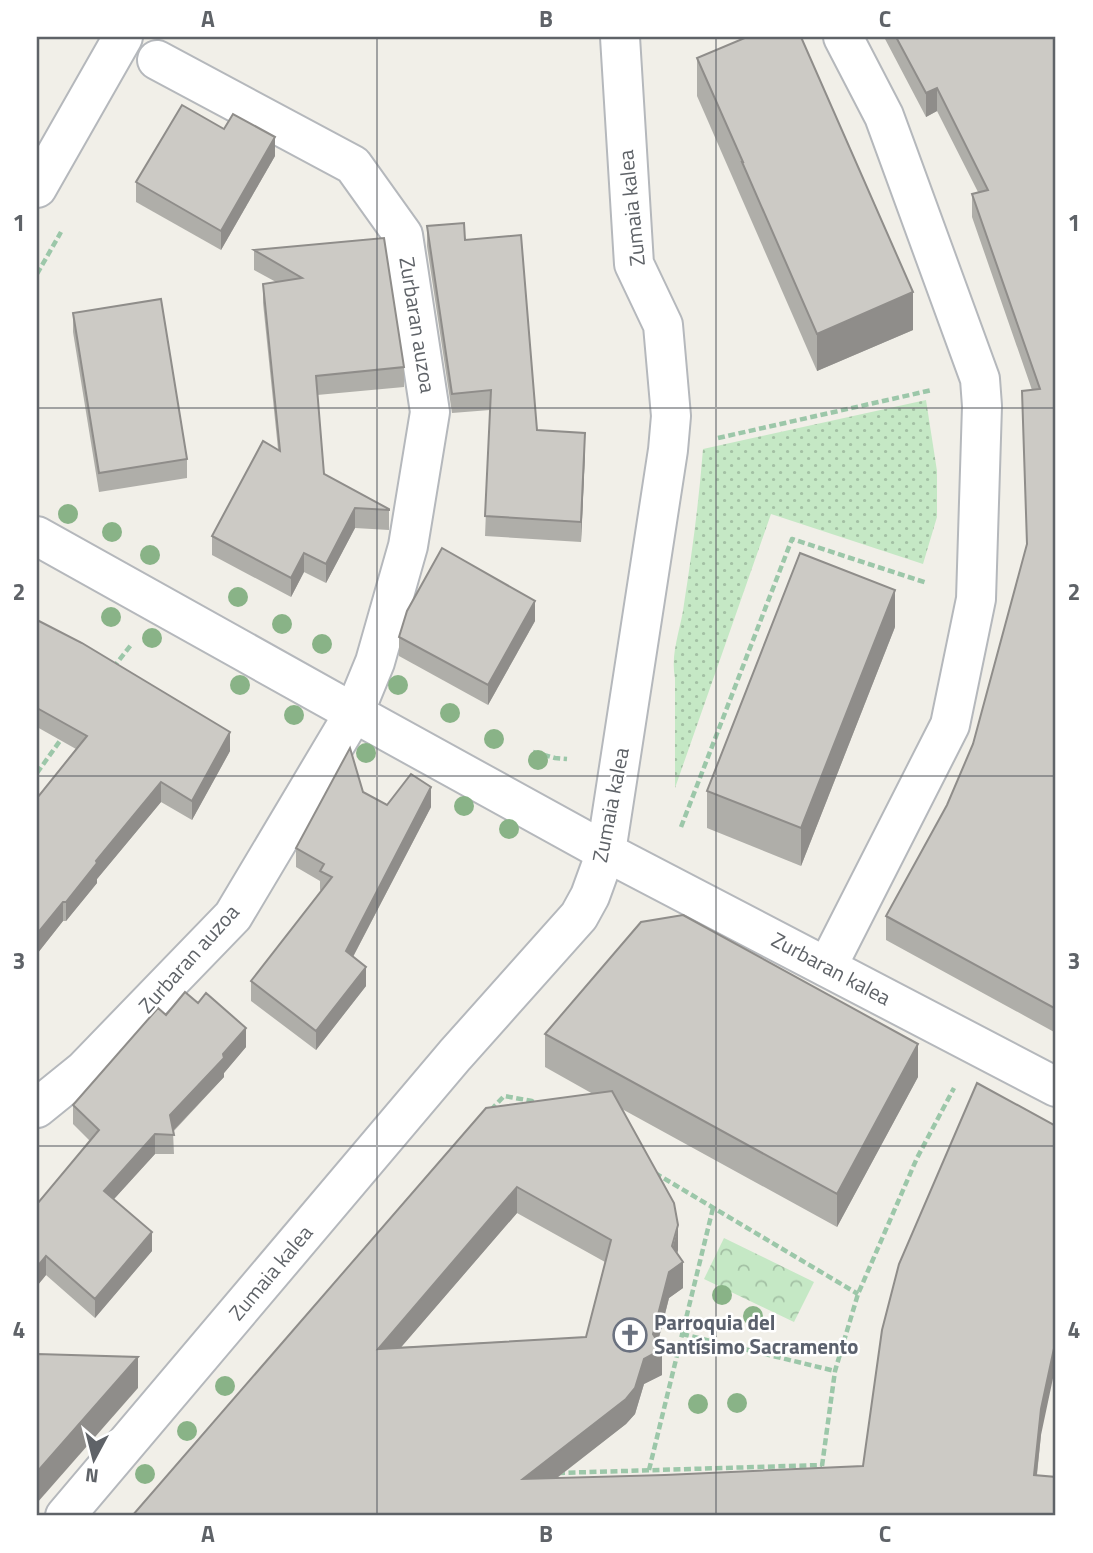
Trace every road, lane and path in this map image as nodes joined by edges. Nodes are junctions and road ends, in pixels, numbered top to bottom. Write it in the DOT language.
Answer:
graph roads {
  1 [pos="123,37"];
  2 [pos="620,37"];
  3 [pos="843,37"];
  4 [pos="157,60"];
  5 [pos="37,188"];
  6 [pos="928,391"];
  7 [pos="668,450"];
  8 [pos="37,536"];
  9 [pos="976,599"];
  10 [pos="160,604"];
  11 [pos="110,673"];
  12 [pos="354,713"];
  13 [pos="64,735"];
  14 [pos="37,772"];
  15 [pos="681,827"];
  16 [pos="606,852"];
  17 [pos="827,967"];
  18 [pos="955,1087"];
  19 [pos="1056,1087"];
  20 [pos="532,1101"];
  21 [pos="541,1106"];
  22 [pos="37,1108"];
  23 [pos="647,1168"];
  24 [pos="713,1208"];
  25 [pos="858,1294"];
  26 [pos="682,1334"];
  27 [pos="835,1371"];
  28 [pos="822,1465"];
  29 [pos="649,1470"];
  30 [pos="552,1474"];
  31 [pos="823,1478"];
  32 [pos="65,1516"];
  1 -- 5 [label="street"];
  2 -- 7 [label="street, Zumaia kalea"];
  3 -- 9 [label="street"];
  4 -- 12 [label="street, Zurbaran auzoa"];
  6 -- 7 [label="path"];
  7 -- 16 [label="street, Zumaia kalea"];
  8 -- 10 [label="street"];
  9 -- 15 [label="path"];
  9 -- 17 [label="street"];
  10 -- 11 [label="path"];
  10 -- 12 [label="street"];
  12 -- 16 [label="street"];
  12 -- 22 [label="street, Zurbaran auzoa"];
  13 -- 14 [label="path"];
  16 -- 17 [label="street, Zurbaran kalea"];
  16 -- 32 [label="street, Zumaia kalea"];
  17 -- 19 [label="street, Zurbaran kalea"];
  18 -- 25 [label="path"];
  20 -- 21 [label="path"];
  23 -- 24 [label="path"];
  24 -- 25 [label="path"];
  24 -- 26 [label="path"];
  25 -- 27 [label="path"];
  26 -- 27 [label="path"];
  26 -- 29 [label="path"];
  27 -- 28 [label="path"];
  28 -- 29 [label="path"];
  28 -- 31 [label="path"];
  29 -- 30 [label="path"];
}
